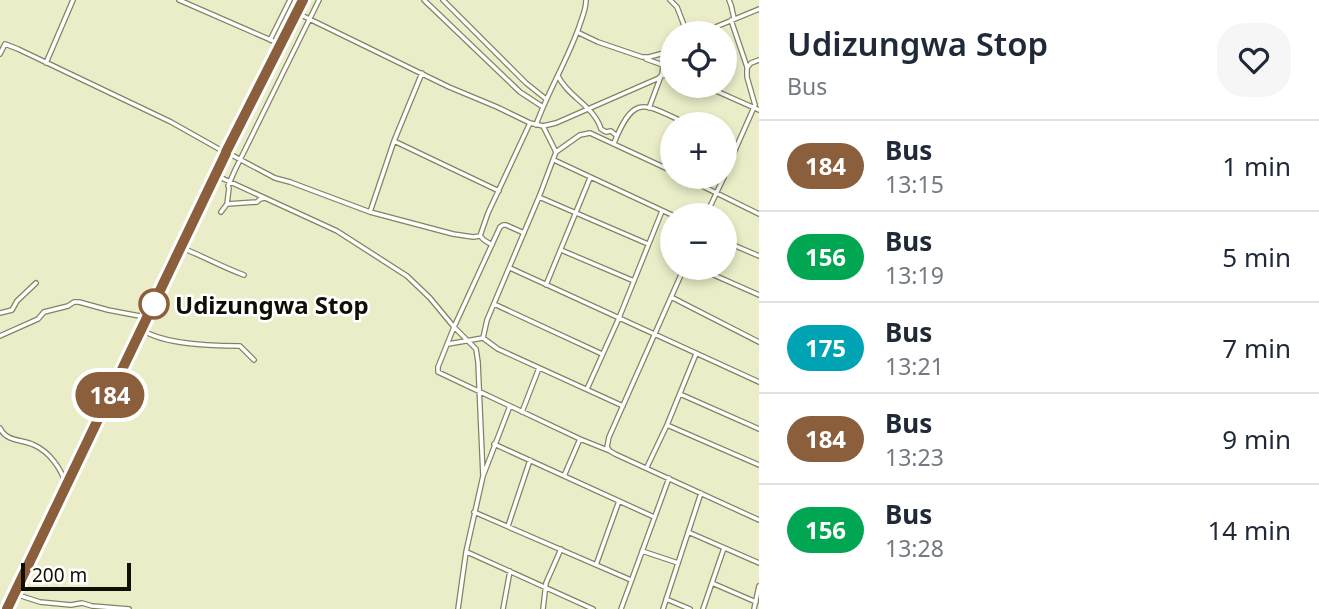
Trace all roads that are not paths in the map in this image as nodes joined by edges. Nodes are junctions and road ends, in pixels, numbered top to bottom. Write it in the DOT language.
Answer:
graph roads {
  1 [pos="73,0"];
  2 [pos="179,0"];
  3 [pos="290,0"];
  4 [pos="303,0"];
  5 [pos="319,0"];
  6 [pos="424,0"];
  7 [pos="443,0"];
  8 [pos="586,0"];
  9 [pos="673,0"];
  10 [pos="729,0"];
  11 [pos="759,9"];
  12 [pos="297,13"];
  13 [pos="309,19"];
  14 [pos="732,19"];
  15 [pos="682,21"];
  16 [pos="728,21"];
  17 [pos="577,32"];
  18 [pos="270,40"];
  19 [pos="2,43"];
  20 [pos="281,45"];
  21 [pos="0,54"];
  22 [pos="660,54"];
  23 [pos="642,57"];
  24 [pos="759,60"];
  25 [pos="46,63"];
  26 [pos="660,64"];
  27 [pos="747,68"];
  28 [pos="422,73"];
  29 [pos="558,76"];
  30 [pos="660,76"];
  31 [pos="660,79"];
  32 [pos="732,98"];
  33 [pos="546,99"];
  34 [pos="543,107"];
  35 [pos="649,108"];
  36 [pos="587,109"];
  37 [pos="756,109"];
  38 [pos="660,113"];
  39 [pos="530,123"];
  40 [pos="537,125"];
  41 [pos="543,126"];
  42 [pos="617,136"];
  43 [pos="394,141"];
  44 [pos="737,143"];
  45 [pos="614,144"];
  46 [pos="556,152"];
  47 [pos="226,153"];
  48 [pos="240,159"];
  49 [pos="553,159"];
  50 [pos="660,165"];
  51 [pos="215,175"];
  52 [pos="590,177"];
  53 [pos="230,181"];
  54 [pos="708,189"];
  55 [pos="718,189"];
  56 [pos="499,191"];
  57 [pos="716,193"];
  58 [pos="539,197"];
  59 [pos="267,198"];
  60 [pos="711,203"];
  61 [pos="227,204"];
  62 [pos="660,210"];
  63 [pos="221,212"];
  64 [pos="370,212"];
  65 [pos="576,213"];
  66 [pos="759,213"];
  67 [pos="660,216"];
  68 [pos="524,233"];
  69 [pos="480,236"];
  70 [pos="492,244"];
  71 [pos="648,244"];
  72 [pos="737,247"];
  73 [pos="180,248"];
  74 [pos="561,250"];
  75 [pos="759,256"];
  76 [pos="510,268"];
  77 [pos="244,275"];
  78 [pos="679,280"];
  79 [pos="725,280"];
  80 [pos="634,281"];
  81 [pos="36,283"];
  82 [pos="546,285"];
  83 [pos="759,295"];
  84 [pos="671,297"];
  85 [pos="494,304"];
  86 [pos="0,313"];
  87 [pos="147,318"];
  88 [pos="619,318"];
  89 [pos="454,327"];
  90 [pos="141,329"];
  91 [pos="655,335"];
  92 [pos="0,336"];
  93 [pos="483,338"];
  94 [pos="468,341"];
  95 [pos="759,342"];
  96 [pos="448,344"];
  97 [pos="696,354"];
  98 [pos="602,355"];
  99 [pos="254,360"];
  100 [pos="539,368"];
  101 [pos="759,382"];
  102 [pos="586,389"];
  103 [pos="480,393"];
  104 [pos="680,394"];
  105 [pos="510,406"];
  106 [pos="623,406"];
  107 [pos="522,412"];
  108 [pos="667,425"];
  109 [pos="759,429"];
  110 [pos="0,430"];
  111 [pos="580,439"];
  112 [pos="494,444"];
  113 [pos="610,451"];
  114 [pos="530,460"];
  115 [pos="759,466"];
  116 [pos="647,468"];
  117 [pos="483,476"];
  118 [pos="564,476"];
  119 [pos="669,478"];
  120 [pos="66,488"];
  121 [pos="701,493"];
  122 [pos="619,501"];
  123 [pos="474,512"];
  124 [pos="654,517"];
  125 [pos="759,520"];
  126 [pos="508,526"];
  127 [pos="688,532"];
  128 [pos="724,548"];
  129 [pos="561,549"];
  130 [pos="642,551"];
  131 [pos="466,552"];
  132 [pos="759,563"];
  133 [pos="678,564"];
  134 [pos="596,565"];
  135 [pos="510,571"];
  136 [pos="631,580"];
  137 [pos="712,583"];
  138 [pos="547,589"];
  139 [pos="759,590"];
  140 [pos="15,594"];
  141 [pos="666,599"];
  142 [pos="756,602"];
  143 [pos="7,609"];
  144 [pos="129,609"];
  145 [pos="458,609"];
  146 [pos="503,609"];
  147 [pos="543,609"];
  148 [pos="593,609"];
  149 [pos="621,609"];
  150 [pos="663,609"];
  151 [pos="690,609"];
  152 [pos="703,609"];
  153 [pos="754,609"];
  1 -- 25 [label="street"];
  2 -- 18 [label="street"];
  3 -- 18 [label="street"];
  4 -- 12 [label="highway"];
  5 -- 13 [label="street"];
  6 -- 34 [label="street"];
  7 -- 33 [label="street"];
  8 -- 17 [label="street"];
  9 -- 15 [label="street"];
  10 -- 14 [label="street"];
  11 -- 14 [label="street"];
  12 -- 13 [label="street"];
  12 -- 20 [label="highway"];
  13 -- 28 [label="street"];
  13 -- 48 [label="street"];
  14 -- 16 [label="street"];
  14 -- 27 [label="street"];
  17 -- 23 [label="street"];
  17 -- 29 [label="street"];
  18 -- 20 [label="street"];
  19 -- 21 [label="street"];
  19 -- 25 [label="street"];
  20 -- 47 [label="highway"];
  22 -- 23 [label="street"];
  23 -- 26 [label="street"];
  24 -- 27 [label="street"];
  25 -- 47 [label="street"];
  27 -- 37 [label="street"];
  28 -- 39 [label="street"];
  28 -- 43 [label="street"];
  29 -- 33 [label="street"];
  29 -- 36 [label="street"];
  30 -- 36 [label="street"];
  31 -- 35 [label="street"];
  32 -- 37 [label="street"];
  33 -- 34 [label="street"];
  34 -- 40 [label="street"];
  35 -- 38 [label="street"];
  35 -- 42 [label="street"];
  36 -- 41 [label="street"];
  36 -- 42 [label="street"];
  37 -- 44 [label="street"];
  39 -- 40 [label="street"];
  39 -- 56 [label="street"];
  40 -- 41 [label="street"];
  41 -- 46 [label="street"];
  42 -- 45 [label="street"];
  43 -- 56 [label="street"];
  43 -- 64 [label="street"];
  45 -- 46 [label="street"];
  45 -- 50 [label="street"];
  46 -- 49 [label="street"];
  47 -- 48 [label="street"];
  47 -- 51 [label="highway"];
  48 -- 53 [label="street"];
  48 -- 64 [label="street"];
  49 -- 52 [label="street"];
  49 -- 58 [label="street"];
  51 -- 53 [label="street"];
  51 -- 73 [label="highway"];
  52 -- 62 [label="street"];
  52 -- 65 [label="street"];
  53 -- 59 [label="street"];
  53 -- 61 [label="street"];
  54 -- 57 [label="street"];
  55 -- 57 [label="street"];
  56 -- 69 [label="street"];
  57 -- 60 [label="street"];
  57 -- 66 [label="street"];
  58 -- 65 [label="street"];
  58 -- 68 [label="street"];
  59 -- 61 [label="street"];
  59 -- 89 [label="street"];
  61 -- 63 [label="street"];
  64 -- 69 [label="street"];
  65 -- 71 [label="street"];
  65 -- 74 [label="street"];
  67 -- 71 [label="street"];
  68 -- 70 [label="street"];
  68 -- 76 [label="street"];
  69 -- 70 [label="street"];
  70 -- 89 [label="street"];
  71 -- 80 [label="street"];
  72 -- 75 [label="street"];
  73 -- 77 [label="street"];
  73 -- 87 [label="highway"];
  74 -- 80 [label="street"];
  74 -- 82 [label="street"];
  76 -- 82 [label="street"];
  76 -- 85 [label="street"];
  78 -- 84 [label="street"];
  79 -- 83 [label="street"];
  80 -- 88 [label="street"];
  81 -- 86 [label="street"];
  82 -- 88 [label="street"];
  84 -- 91 [label="street"];
  84 -- 95 [label="street"];
  85 -- 93 [label="street"];
  85 -- 98 [label="street"];
  87 -- 90 [label="highway"];
  87 -- 92 [label="street"];
  88 -- 91 [label="street"];
  88 -- 98 [label="street"];
  89 -- 94 [label="street"];
  89 -- 96 [label="street"];
  90 -- 99 [label="street"];
  90 -- 120 [label="highway"];
  91 -- 97 [label="street"];
  91 -- 106 [label="street"];
  93 -- 94 [label="street"];
  93 -- 100 [label="street"];
  94 -- 96 [label="street"];
  94 -- 103 [label="street"];
  96 -- 103 [label="street"];
  97 -- 101 [label="street"];
  97 -- 104 [label="street"];
  98 -- 102 [label="street"];
  100 -- 102 [label="street"];
  100 -- 107 [label="street"];
  102 -- 106 [label="street"];
  103 -- 105 [label="street"];
  103 -- 117 [label="street"];
  104 -- 108 [label="street"];
  104 -- 109 [label="street"];
  105 -- 107 [label="street"];
  105 -- 112 [label="street"];
  106 -- 113 [label="street"];
  107 -- 111 [label="street"];
  108 -- 115 [label="street"];
  108 -- 116 [label="street"];
  110 -- 120 [label="street"];
  111 -- 113 [label="street"];
  111 -- 118 [label="street"];
  112 -- 114 [label="street"];
  112 -- 117 [label="street"];
  113 -- 116 [label="street"];
  114 -- 118 [label="street"];
  114 -- 126 [label="street"];
  116 -- 119 [label="street"];
  117 -- 123 [label="street"];
  118 -- 122 [label="street"];
  119 -- 121 [label="street"];
  119 -- 124 [label="street"];
  120 -- 140 [label="highway"];
  121 -- 125 [label="street"];
  121 -- 127 [label="street"];
  122 -- 124 [label="street"];
  122 -- 134 [label="street"];
  123 -- 126 [label="street"];
  123 -- 131 [label="street"];
  124 -- 130 [label="street"];
  126 -- 129 [label="street"];
  127 -- 128 [label="street"];
  127 -- 133 [label="street"];
  128 -- 132 [label="street"];
  128 -- 137 [label="street"];
  129 -- 134 [label="street"];
  129 -- 138 [label="street"];
  130 -- 133 [label="street"];
  130 -- 136 [label="street"];
  131 -- 135 [label="street"];
  131 -- 145 [label="street"];
  133 -- 141 [label="street"];
  134 -- 136 [label="street"];
  135 -- 138 [label="street"];
  135 -- 146 [label="street"];
  136 -- 149 [label="street"];
  137 -- 142 [label="street"];
  137 -- 152 [label="street"];
  138 -- 147 [label="street"];
  138 -- 148 [label="street"];
  139 -- 142 [label="street"];
  140 -- 143 [label="highway"];
  140 -- 144 [label="street"];
  141 -- 150 [label="street"];
  141 -- 151 [label="street"];
  142 -- 153 [label="street"];
}
